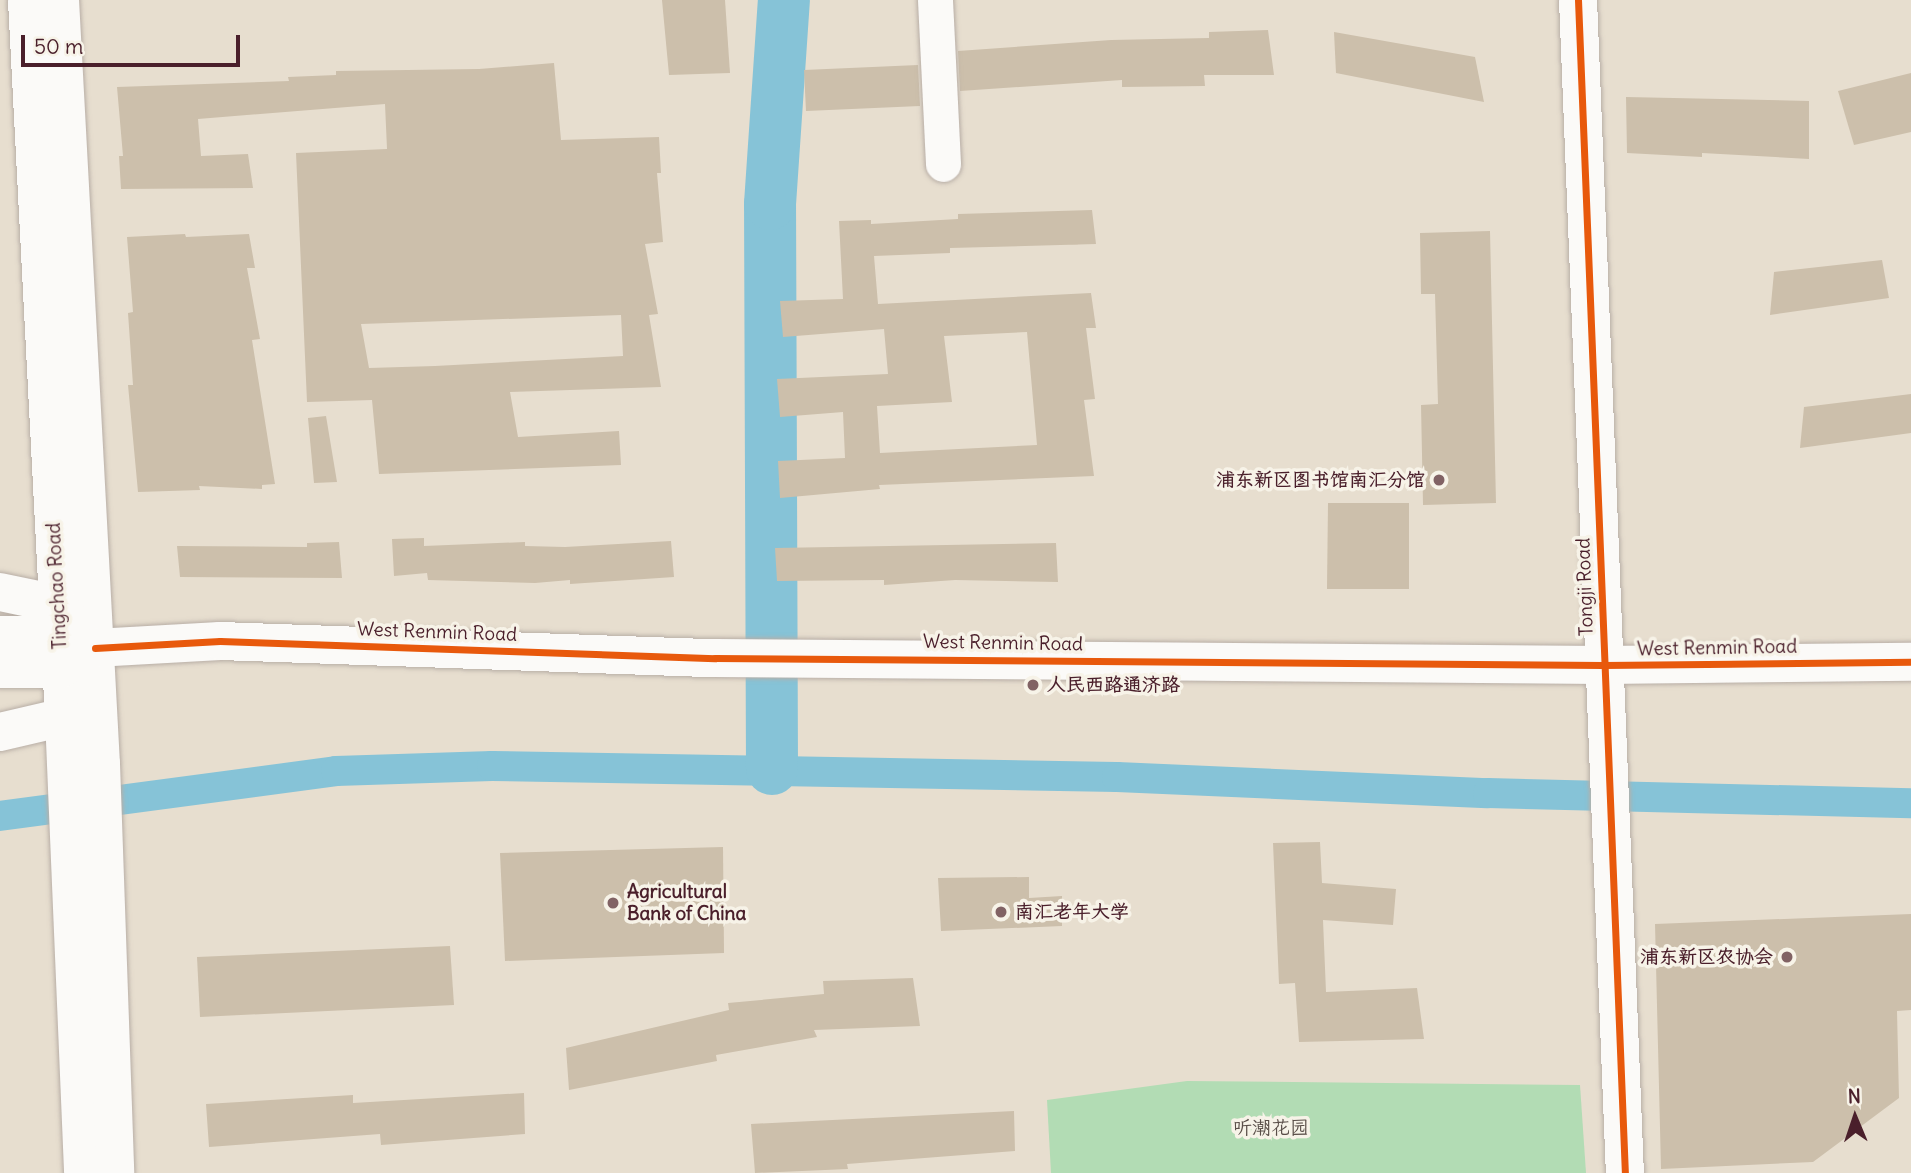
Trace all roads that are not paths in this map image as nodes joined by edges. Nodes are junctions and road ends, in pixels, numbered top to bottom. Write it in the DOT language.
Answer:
graph roads {
  1 [pos="27,0"];
  2 [pos="60,0"];
  3 [pos="935,0"];
  4 [pos="1578,0"];
  5 [pos="943,164"];
  6 [pos="0,592"];
  7 [pos="0,635"];
  8 [pos="59,636"];
  9 [pos="95,648"];
  10 [pos="1911,662"];
  11 [pos="1603,665"];
  12 [pos="0,669"];
  13 [pos="64,717"];
  14 [pos="0,732"];
  15 [pos="84,786"];
  16 [pos="87,840"];
  17 [pos="83,1173"];
  18 [pos="115,1173"];
  19 [pos="1625,1173"];
  1 -- 8 [label="street, Tingchao Road"];
  2 -- 9 [label="street, Tingchao Road"];
  3 -- 5 [label="street"];
  4 -- 11 [label="street, Tongji Road"];
  6 -- 8 [label="street, West Renmin Road"];
  7 -- 8 [label="street, West Renmin Road"];
  8 -- 9 [label="street, West Renmin Road"];
  8 -- 12 [label="street, West Renmin Road"];
  8 -- 13 [label="street, Tingchao Road"];
  9 -- 11 [label="street, West Renmin Road"];
  9 -- 13 [label="street"];
  9 -- 15 [label="street, Tingchao Road"];
  10 -- 11 [label="street, West Renmin Road"];
  11 -- 19 [label="street, Tongji Road"];
  13 -- 14 [label="street"];
  13 -- 15 [label="street, Tingchao Road"];
  15 -- 16 [label="street, Tingchao Road"];
  16 -- 17 [label="street, Tingchao Road"];
  16 -- 18 [label="street, Tingchao Road"];
}
